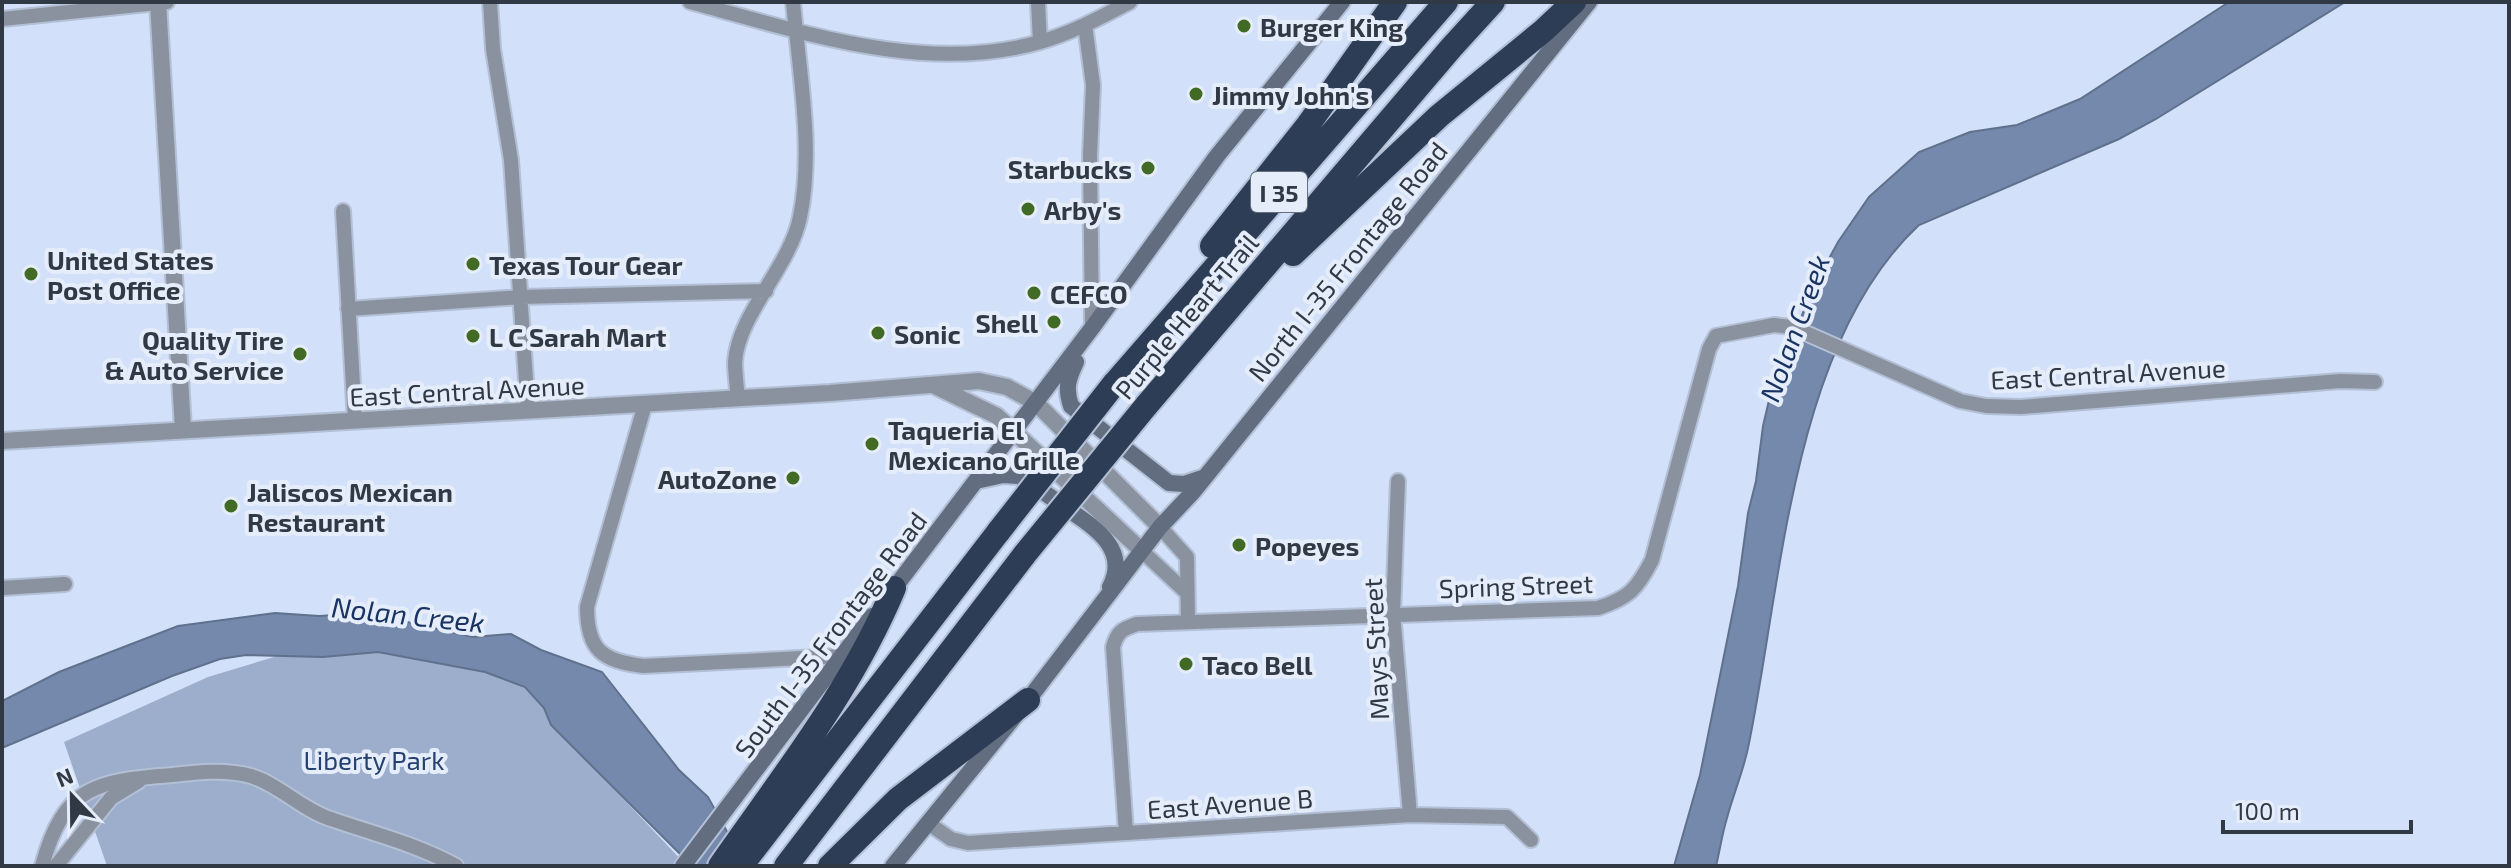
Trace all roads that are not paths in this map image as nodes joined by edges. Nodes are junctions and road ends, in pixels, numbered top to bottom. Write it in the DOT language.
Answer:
graph roads {
  1 [pos="158,2"];
  2 [pos="167,2"];
  3 [pos="490,2"];
  4 [pos="690,2"];
  5 [pos="793,2"];
  6 [pos="1038,2"];
  7 [pos="1130,2"];
  8 [pos="1342,2"];
  9 [pos="1395,2"];
  10 [pos="1446,2"];
  11 [pos="1493,2"];
  12 [pos="1574,2"];
  13 [pos="1589,2"];
  14 [pos="2,19"];
  15 [pos="1085,25"];
  16 [pos="795,30"];
  17 [pos="1040,42"];
  18 [pos="343,211"];
  19 [pos="766,291"];
  20 [pos="521,297"];
  21 [pos="348,309"];
  22 [pos="1092,328"];
  23 [pos="1716,336"];
  24 [pos="1153,338"];
  25 [pos="1196,347"];
  26 [pos="2375,382"];
  27 [pos="935,386"];
  28 [pos="738,399"];
  29 [pos="1036,403"];
  30 [pos="645,404"];
  31 [pos="528,410"];
  32 [pos="355,420"];
  33 [pos="183,429"];
  34 [pos="1015,431"];
  35 [pos="2,441"];
  36 [pos="1205,477"];
  37 [pos="976,481"];
  38 [pos="1398,481"];
  39 [pos="1160,527"];
  40 [pos="1142,551"];
  41 [pos="65,584"];
  42 [pos="2,588"];
  43 [pos="894,588"];
  44 [pos="1187,593"];
  45 [pos="1393,613"];
  46 [pos="1188,621"];
  47 [pos="1089,622"];
  48 [pos="841,656"];
  49 [pos="1028,700"];
  50 [pos="147,777"];
  51 [pos="773,807"];
  52 [pos="1410,815"];
  53 [pos="928,823"];
  54 [pos="1126,833"];
  55 [pos="1531,840"];
  56 [pos="833,863"];
  57 [pos="42,866"];
  58 [pos="56,866"];
  59 [pos="456,866"];
  60 [pos="683,866"];
  61 [pos="720,866"];
  62 [pos="741,866"];
  63 [pos="786,866"];
  64 [pos="893,866"];
  1 -- 2 [label="street"];
  1 -- 14 [label="street"];
  1 -- 33 [label="street"];
  3 -- 20 [label="street"];
  4 -- 16 [label="street"];
  5 -- 16 [label="street"];
  6 -- 17 [label="street"];
  7 -- 15 [label="street"];
  8 -- 22 [label="main road"];
  9 -- 24 [label="highway"];
  10 -- 24 [label="highway, Purple Heart Trail / I 35"];
  11 -- 25 [label="highway, Purple Heart Trail / I 35"];
  12 -- 25 [label="highway"];
  13 -- 36 [label="main road, North I-35 Frontage Road"];
  15 -- 17 [label="street"];
  15 -- 22 [label="street"];
  16 -- 17 [label="street"];
  16 -- 19 [label="street"];
  18 -- 21 [label="street"];
  19 -- 20 [label="street"];
  19 -- 28 [label="street"];
  20 -- 21 [label="street"];
  20 -- 31 [label="street"];
  21 -- 32 [label="street"];
  22 -- 29 [label="main road"];
  22 -- 36 [label="main road"];
  23 -- 26 [label="street, East Central Avenue"];
  23 -- 45 [label="street, Spring Street"];
  24 -- 51 [label="highway, Purple Heart Trail / I 35, bridge"];
  25 -- 63 [label="highway, Purple Heart Trail / I 35, bridge"];
  27 -- 28 [label="street, East Central Avenue"];
  27 -- 29 [label="street, East Central Avenue"];
  27 -- 34 [label="street, East Central Avenue"];
  28 -- 30 [label="street, East Central Avenue"];
  29 -- 34 [label="main road"];
  29 -- 39 [label="street, East Central Avenue"];
  30 -- 31 [label="street, East Central Avenue"];
  30 -- 48 [label="street"];
  31 -- 32 [label="street, East Central Avenue"];
  32 -- 33 [label="street, East Central Avenue"];
  33 -- 35 [label="street, East Central Avenue"];
  34 -- 37 [label="main road, South I-35 Frontage Road"];
  34 -- 40 [label="street, East Central Avenue"];
  36 -- 39 [label="main road, North I-35 Frontage Road"];
  37 -- 43 [label="main road, South I-35 Frontage Road"];
  37 -- 47 [label="main road"];
  38 -- 45 [label="street, Mays Street"];
  39 -- 40 [label="main road, North I-35 Frontage Road"];
  39 -- 44 [label="street, East Central Avenue"];
  40 -- 44 [label="street, East Central Avenue"];
  40 -- 47 [label="main road"];
  41 -- 42 [label="street"];
  43 -- 48 [label="main road, South I-35 Frontage Road"];
  43 -- 51 [label="highway"];
  44 -- 46 [label="street, East Central Avenue"];
  45 -- 46 [label="street, Spring Street"];
  45 -- 52 [label="street, Mays Street"];
  46 -- 54 [label="street, Spring Street"];
  47 -- 49 [label="main road"];
  48 -- 60 [label="main road, South I-35 Frontage Road"];
  49 -- 53 [label="main road"];
  49 -- 56 [label="highway"];
  50 -- 57 [label="street"];
  50 -- 58 [label="street"];
  50 -- 59 [label="street"];
  51 -- 61 [label="highway"];
  51 -- 62 [label="highway, Purple Heart Trail / I 35"];
  52 -- 54 [label="street, East Avenue B"];
  52 -- 55 [label="street, East Avenue B"];
  53 -- 54 [label="street, East Avenue B"];
  53 -- 64 [label="main road"];
}
